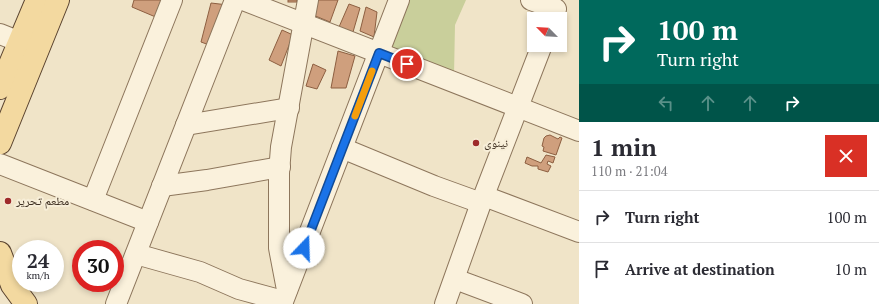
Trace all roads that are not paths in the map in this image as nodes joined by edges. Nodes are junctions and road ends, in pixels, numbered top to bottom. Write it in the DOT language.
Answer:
graph roads {
  1 [pos="37,0"];
  2 [pos="58,0"];
  3 [pos="172,0"];
  4 [pos="235,0"];
  5 [pos="243,0"];
  6 [pos="308,0"];
  7 [pos="399,0"];
  8 [pos="531,0"];
  9 [pos="556,9"];
  10 [pos="304,24"];
  11 [pos="0,34"];
  12 [pos="20,42"];
  13 [pos="539,52"];
  14 [pos="379,53"];
  15 [pos="0,88"];
  16 [pos="289,108"];
  17 [pos="519,108"];
  18 [pos="186,124"];
  19 [pos="579,131"];
  20 [pos="0,143"];
  21 [pos="342,148"];
  22 [pos="0,164"];
  23 [pos="280,167"];
  24 [pos="162,186"];
  25 [pos="93,200"];
  26 [pos="483,200"];
  27 [pos="148,222"];
  28 [pos="579,232"];
  29 [pos="0,253"];
  30 [pos="136,254"];
  31 [pos="455,278"];
  32 [pos="284,298"];
  33 [pos="26,304"];
  34 [pos="116,304"];
  35 [pos="446,304"];
  36 [pos="522,304"];
  1 -- 12 [label="main road"];
  2 -- 20 [label="main road"];
  3 -- 25 [label="street"];
  4 -- 18 [label="street"];
  5 -- 10 [label="street"];
  6 -- 10 [label="street"];
  7 -- 14 [label="street"];
  8 -- 9 [label="street"];
  10 -- 14 [label="street"];
  10 -- 16 [label="street"];
  11 -- 12 [label="street"];
  12 -- 15 [label="main road"];
  13 -- 17 [label="street"];
  14 -- 17 [label="street"];
  14 -- 21 [label="street"];
  16 -- 18 [label="street"];
  16 -- 23 [label="street"];
  17 -- 19 [label="street"];
  17 -- 26 [label="street"];
  18 -- 24 [label="street"];
  21 -- 26 [label="street"];
  21 -- 32 [label="street"];
  22 -- 25 [label="street"];
  23 -- 24 [label="street"];
  23 -- 32 [label="street"];
  24 -- 27 [label="street"];
  25 -- 27 [label="street"];
  26 -- 28 [label="street"];
  26 -- 31 [label="street"];
  27 -- 30 [label="street"];
  29 -- 33 [label="main road"];
  30 -- 32 [label="street"];
  30 -- 34 [label="street"];
  31 -- 35 [label="street"];
  31 -- 36 [label="street"];
}
